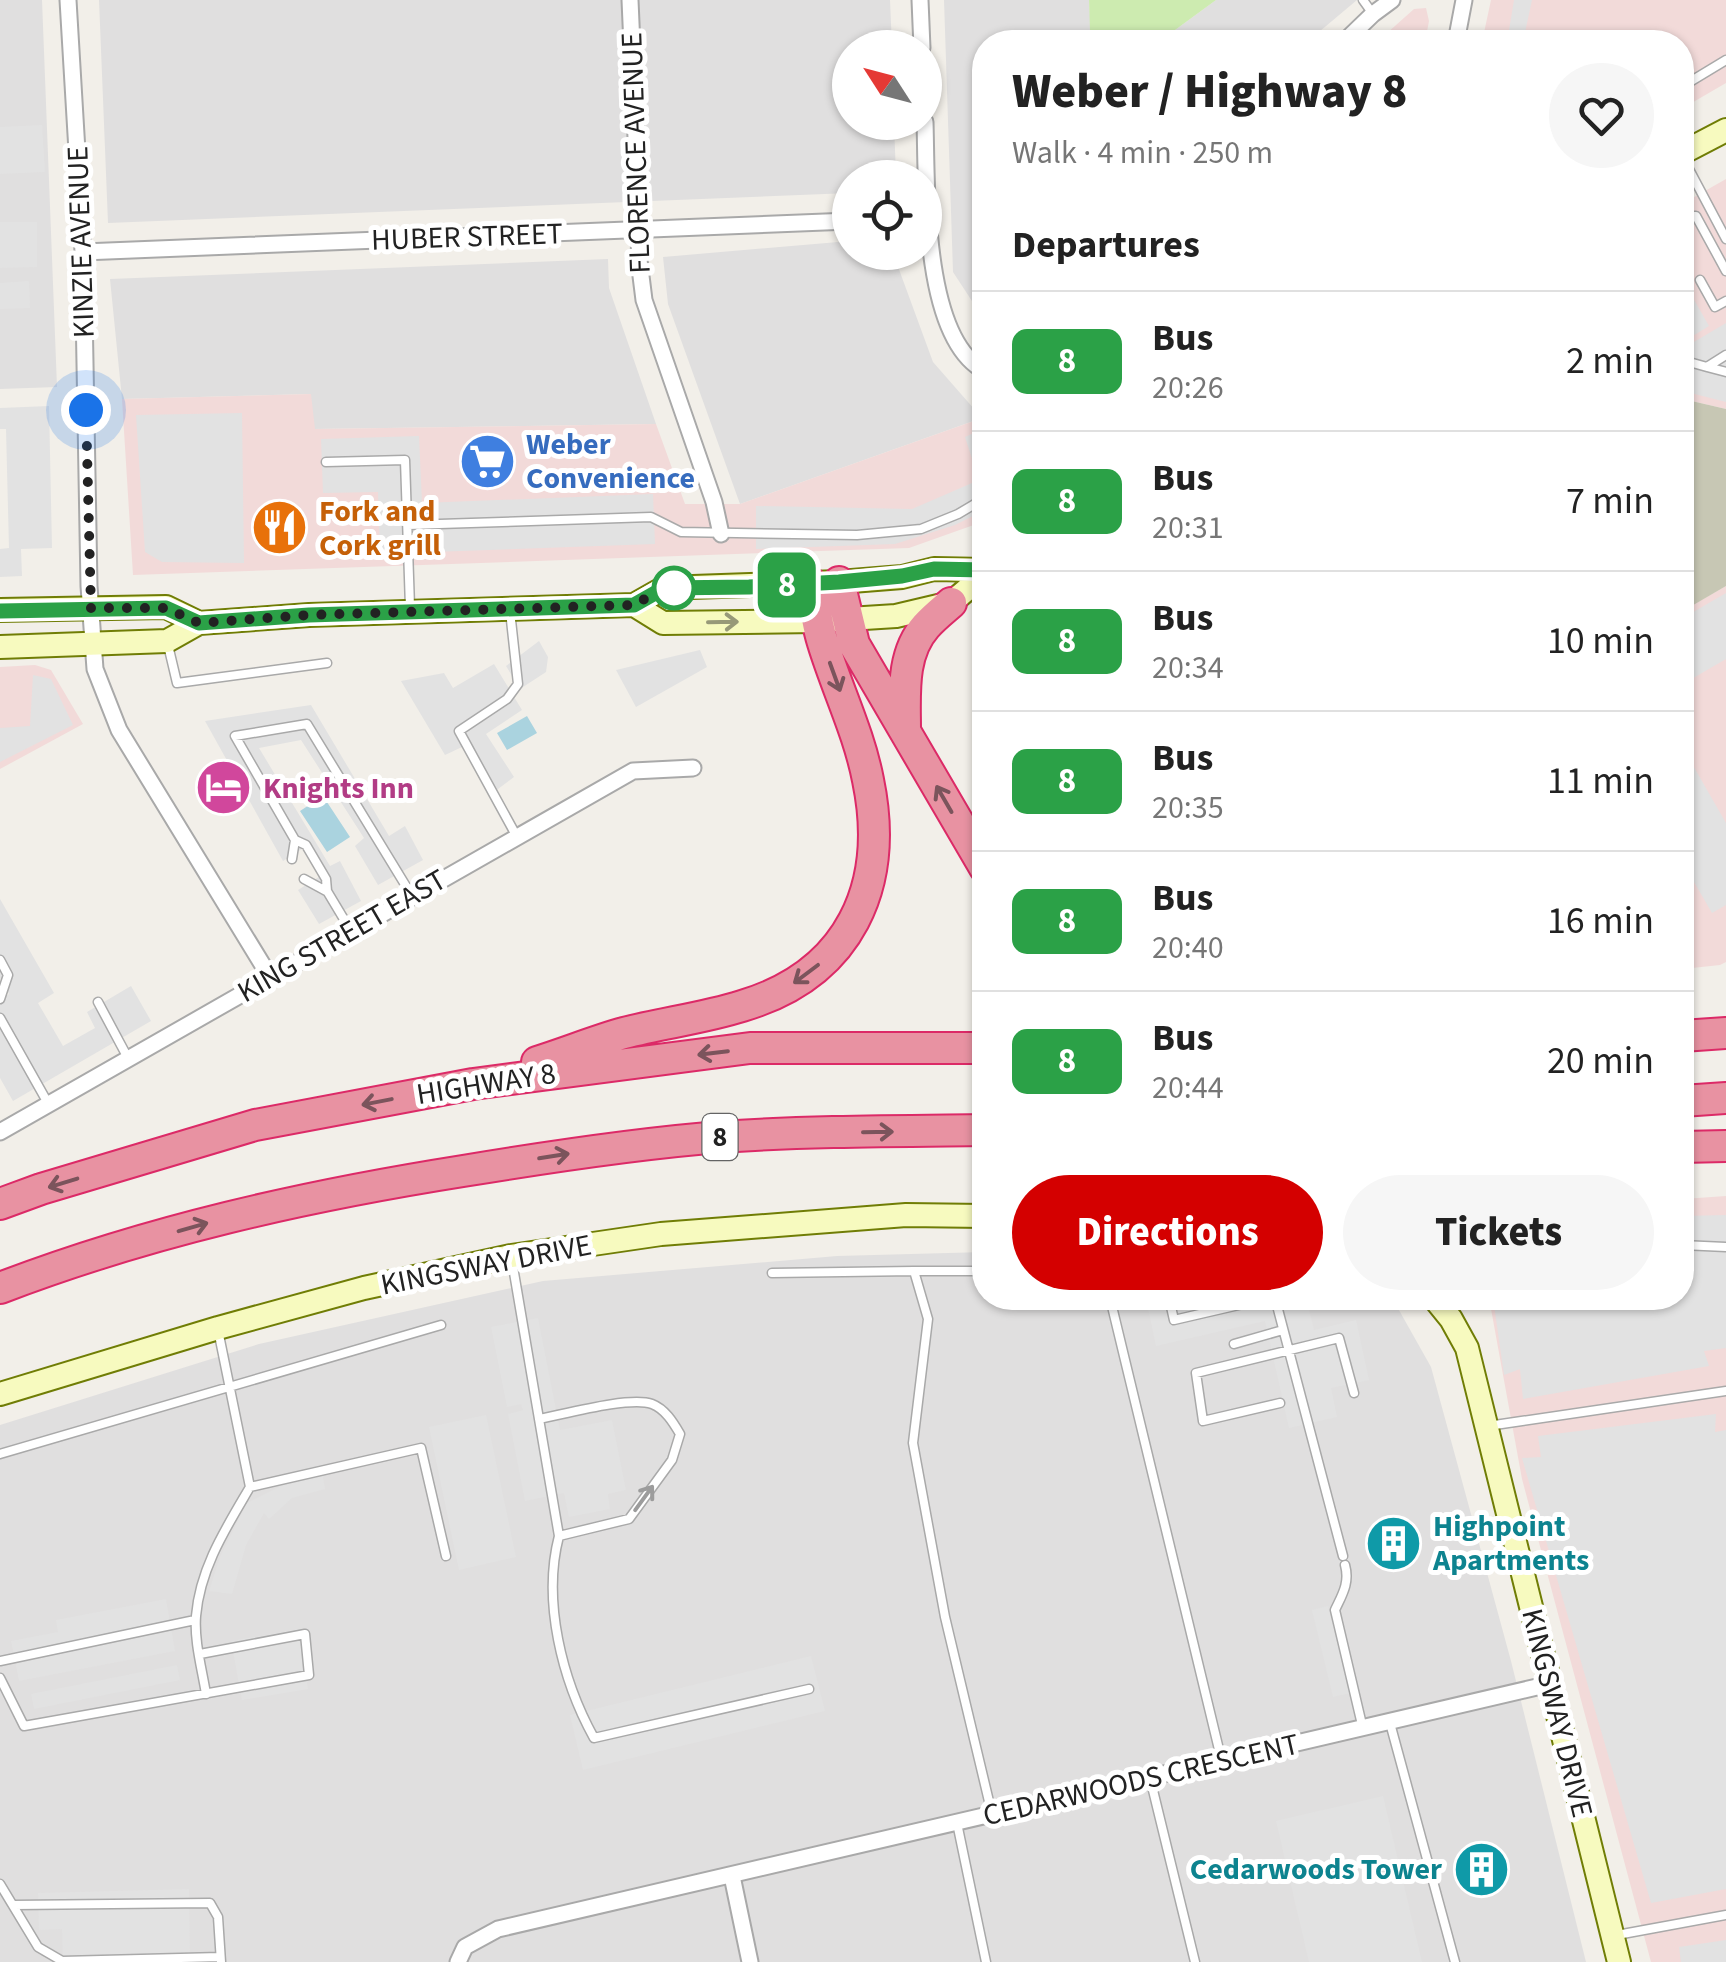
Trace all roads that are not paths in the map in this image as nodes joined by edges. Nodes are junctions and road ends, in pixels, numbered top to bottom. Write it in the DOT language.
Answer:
graph roads {
  1 [pos="68,0"];
  2 [pos="630,0"];
  3 [pos="920,0"];
  4 [pos="1362,0"];
  5 [pos="1392,0"];
  6 [pos="1464,0"];
  7 [pos="1373,14"];
  8 [pos="921,30"];
  9 [pos="1356,30"];
  10 [pos="1458,30"];
  11 [pos="1726,60"];
  12 [pos="1694,79"];
  13 [pos="1726,130"];
  14 [pos="1694,148"];
  15 [pos="1694,178"];
  16 [pos="1726,210"];
  17 [pos="1694,216"];
  18 [pos="1715,217"];
  19 [pos="832,222"];
  20 [pos="640,230"];
  21 [pos="1726,239"];
  22 [pos="83,252"];
  23 [pos="934,270"];
  24 [pos="1726,271"];
  25 [pos="1700,280"];
  26 [pos="1726,301"];
  27 [pos="1726,355"];
  28 [pos="972,362"];
  29 [pos="1694,363"];
  30 [pos="1708,366"];
  31 [pos="1726,372"];
  32 [pos="326,462"];
  33 [pos="972,506"];
  34 [pos="408,525"];
  35 [pos="721,534"];
  36 [pos="972,571"];
  37 [pos="825,583"];
  38 [pos="972,584"];
  39 [pos="951,603"];
  40 [pos="634,605"];
  41 [pos="91,608"];
  42 [pos="510,608"];
  43 [pos="0,610"];
  44 [pos="410,611"];
  45 [pos="848,619"];
  46 [pos="817,621"];
  47 [pos="199,623"];
  48 [pos="167,640"];
  49 [pos="92,644"];
  50 [pos="0,646"];
  51 [pos="328,663"];
  52 [pos="906,732"];
  53 [pos="693,768"];
  54 [pos="517,837"];
  55 [pos="295,840"];
  56 [pos="972,846"];
  57 [pos="292,859"];
  58 [pos="304,878"];
  59 [pos="327,892"];
  60 [pos="412,896"];
  61 [pos="352,931"];
  62 [pos="0,960"];
  63 [pos="270,977"];
  64 [pos="0,999"];
  65 [pos="98,1002"];
  66 [pos="0,1018"];
  67 [pos="1726,1033"];
  68 [pos="1694,1035"];
  69 [pos="972,1048"];
  70 [pos="130,1060"];
  71 [pos="473,1084"];
  72 [pos="1726,1098"];
  73 [pos="1694,1100"];
  74 [pos="49,1105"];
  75 [pos="972,1130"];
  76 [pos="0,1132"];
  77 [pos="1694,1146"];
  78 [pos="1726,1146"];
  79 [pos="0,1204"];
  80 [pos="972,1216"];
  81 [pos="1694,1246"];
  82 [pos="1726,1247"];
  83 [pos="511,1256"];
  84 [pos="914,1271"];
  85 [pos="972,1271"];
  86 [pos="772,1273"];
  87 [pos="0,1288"];
  88 [pos="1113,1310"];
  89 [pos="1172,1310"];
  90 [pos="1219,1310"];
  91 [pos="1276,1310"];
  92 [pos="1444,1310"];
  93 [pos="441,1325"];
  94 [pos="218,1328"];
  95 [pos="1283,1330"];
  96 [pos="1234,1344"];
  97 [pos="1289,1351"];
  98 [pos="230,1387"];
  99 [pos="1726,1391"];
  100 [pos="1354,1392"];
  101 [pos="0,1394"];
  102 [pos="1280,1404"];
  103 [pos="539,1419"];
  104 [pos="1487,1426"];
  105 [pos="0,1454"];
  106 [pos="250,1487"];
  107 [pos="559,1536"];
  108 [pos="446,1556"];
  109 [pos="196,1620"];
  110 [pos="200,1654"];
  111 [pos="0,1661"];
  112 [pos="0,1678"];
  113 [pos="1550,1684"];
  114 [pos="809,1689"];
  115 [pos="206,1694"];
  116 [pos="1390,1723"];
  117 [pos="1363,1729"];
  118 [pos="1222,1762"];
  119 [pos="1150,1778"];
  120 [pos="992,1815"];
  121 [pos="957,1823"];
  122 [pos="732,1876"];
  123 [pos="0,1884"];
  124 [pos="14,1906"];
  125 [pos="1726,1915"];
  126 [pos="1613,1936"];
  127 [pos="221,1959"];
  128 [pos="458,1962"];
  129 [pos="750,1962"];
  130 [pos="986,1962"];
  131 [pos="1195,1962"];
  132 [pos="1455,1962"];
  133 [pos="1620,1962"];
  1 -- 22 [label="street, KINZIE AVENUE"];
  2 -- 20 [label="street, FLORENCE AVENUE"];
  3 -- 8 [label="street"];
  4 -- 7 [label="lane"];
  5 -- 7 [label="street"];
  6 -- 10 [label="street"];
  7 -- 9 [label="street"];
  11 -- 12 [label="lane"];
  13 -- 14 [label="street"];
  15 -- 18 [label="lane"];
  16 -- 18 [label="lane"];
  17 -- 24 [label="lane"];
  18 -- 21 [label="lane"];
  19 -- 20 [label="street, HUBER STREET"];
  20 -- 22 [label="street, HUBER STREET"];
  20 -- 35 [label="street, FLORENCE AVENUE"];
  22 -- 41 [label="street, KINZIE AVENUE"];
  23 -- 28 [label="street"];
  25 -- 26 [label="lane"];
  27 -- 30 [label="lane"];
  29 -- 30 [label="lane"];
  30 -- 31 [label="lane"];
  32 -- 34 [label="lane"];
  33 -- 35 [label="lane"];
  34 -- 35 [label="lane"];
  34 -- 44 [label="lane"];
  36 -- 37 [label="street"];
  37 -- 40 [label="street"];
  37 -- 45 [label="highway"];
  37 -- 46 [label="highway"];
  38 -- 39 [label="street"];
  39 -- 45 [label="street"];
  39 -- 52 [label="highway"];
  40 -- 42 [label="street"];
  40 -- 46 [label="street, one-way"];
  41 -- 43 [label="street"];
  41 -- 47 [label="street"];
  41 -- 49 [label="street, KINZIE AVENUE"];
  42 -- 44 [label="street"];
  42 -- 54 [label="lane"];
  44 -- 47 [label="street"];
  45 -- 46 [label="street"];
  45 -- 52 [label="highway"];
  46 -- 71 [label="highway, one-way"];
  47 -- 48 [label="street"];
  48 -- 49 [label="street"];
  48 -- 51 [label="lane"];
  49 -- 50 [label="street"];
  49 -- 63 [label="street, KINZIE AVENUE"];
  56 -- 52 [label="highway, one-way"];
  53 -- 54 [label="street, KING STREET EAST"];
  54 -- 60 [label="street, KING STREET EAST"];
  55 -- 57 [label="lane"];
  55 -- 59 [label="lane"];
  55 -- 60 [label="lane"];
  58 -- 59 [label="lane"];
  59 -- 61 [label="lane"];
  60 -- 61 [label="street, KING STREET EAST"];
  61 -- 63 [label="street, KING STREET EAST"];
  62 -- 64 [label="lane"];
  63 -- 70 [label="street, KING STREET EAST"];
  65 -- 70 [label="lane"];
  66 -- 74 [label="lane"];
  67 -- 68 [label="highway"];
  69 -- 71 [label="highway, HIGHWAY 8, one-way"];
  70 -- 74 [label="street, KING STREET EAST"];
  71 -- 79 [label="highway, HIGHWAY 8, one-way"];
  72 -- 73 [label="highway"];
  74 -- 76 [label="street, KING STREET EAST"];
  87 -- 75 [label="highway, 8, one-way"];
  77 -- 78 [label="highway"];
  80 -- 83 [label="street, KINGSWAY DRIVE"];
  81 -- 82 [label="lane"];
  83 -- 94 [label="street, KINGSWAY DRIVE"];
  83 -- 103 [label="lane"];
  84 -- 85 [label="lane"];
  84 -- 86 [label="lane"];
  84 -- 120 [label="lane"];
  88 -- 118 [label="lane"];
  89 -- 90 [label="lane"];
  91 -- 95 [label="lane"];
  92 -- 104 [label="street, KINGSWAY DRIVE"];
  93 -- 98 [label="lane"];
  94 -- 98 [label="lane"];
  94 -- 101 [label="street, KINGSWAY DRIVE"];
  95 -- 96 [label="lane"];
  95 -- 97 [label="lane"];
  97 -- 100 [label="lane"];
  97 -- 102 [label="lane"];
  97 -- 117 [label="lane"];
  98 -- 105 [label="lane"];
  98 -- 106 [label="lane"];
  99 -- 104 [label="lane"];
  103 -- 107 [label="lane"];
  107 -- 103 [label="lane, one-way"];
  104 -- 113 [label="street, KINGSWAY DRIVE"];
  106 -- 108 [label="lane"];
  106 -- 109 [label="lane"];
  107 -- 114 [label="lane"];
  109 -- 110 [label="lane"];
  109 -- 111 [label="lane"];
  110 -- 115 [label="lane"];
  110 -- 115 [label="lane"];
  112 -- 115 [label="lane"];
  113 -- 116 [label="street, CEDARWOODS CRESCENT"];
  113 -- 126 [label="street, KINGSWAY DRIVE"];
  116 -- 117 [label="street, CEDARWOODS CRESCENT"];
  116 -- 132 [label="lane"];
  117 -- 118 [label="street, CEDARWOODS CRESCENT"];
  118 -- 119 [label="street, CEDARWOODS CRESCENT"];
  119 -- 120 [label="street, CEDARWOODS CRESCENT"];
  119 -- 131 [label="lane"];
  120 -- 121 [label="street, CEDARWOODS CRESCENT"];
  121 -- 122 [label="street, CEDARWOODS CRESCENT"];
  121 -- 130 [label="lane"];
  122 -- 128 [label="street, CEDARWOODS CRESCENT"];
  122 -- 129 [label="street"];
  123 -- 124 [label="lane"];
  124 -- 127 [label="lane"];
  124 -- 127 [label="lane"];
  125 -- 126 [label="lane"];
  126 -- 133 [label="street, KINGSWAY DRIVE"];
}
